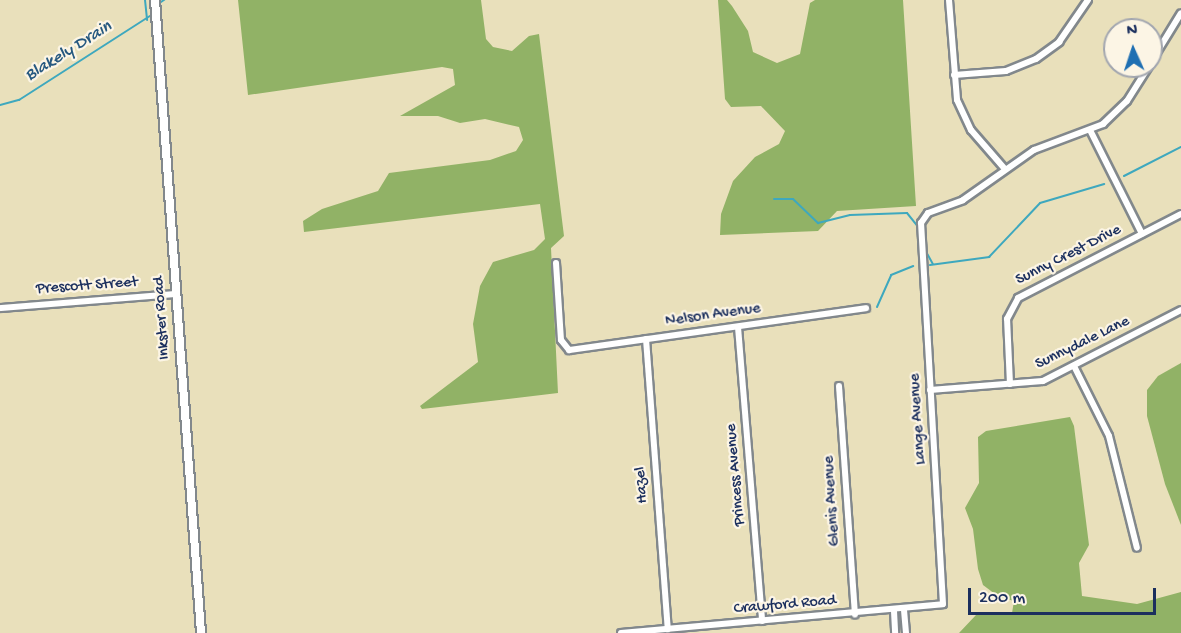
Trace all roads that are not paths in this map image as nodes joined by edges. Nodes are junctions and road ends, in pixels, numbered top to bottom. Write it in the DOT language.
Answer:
graph roads {
  1 [pos="156,0"];
  2 [pos="949,0"];
  3 [pos="1088,0"];
  4 [pos="1181,13"];
  5 [pos="1163,42"];
  6 [pos="954,75"];
  7 [pos="1141,78"];
  8 [pos="1090,130"];
  9 [pos="1004,168"];
  10 [pos="1181,214"];
  11 [pos="1142,234"];
  12 [pos="556,263"];
  13 [pos="175,294"];
  14 [pos="0,308"];
  15 [pos="866,308"];
  16 [pos="1181,310"];
  17 [pos="1172,315"];
  18 [pos="1181,315"];
  19 [pos="738,327"];
  20 [pos="646,339"];
  21 [pos="1074,366"];
  22 [pos="1010,384"];
  23 [pos="839,386"];
  24 [pos="930,390"];
  25 [pos="1137,548"];
  26 [pos="945,598"];
  27 [pos="904,610"];
  28 [pos="894,611"];
  29 [pos="855,614"];
  30 [pos="762,621"];
  31 [pos="668,629"];
  32 [pos="201,633"];
  33 [pos="621,633"];
  34 [pos="895,633"];
  35 [pos="906,633"];
  1 -- 13 [label="street, Inkster Road"];
  2 -- 6 [label="street"];
  3 -- 6 [label="street"];
  4 -- 5 [label="street"];
  6 -- 9 [label="street"];
  7 -- 8 [label="street"];
  8 -- 9 [label="street"];
  8 -- 11 [label="street"];
  9 -- 24 [label="street, Lange Avenue"];
  10 -- 11 [label="street, Sunny Crest Drive"];
  11 -- 22 [label="street, Sunny Crest Drive"];
  12 -- 20 [label="street, Nelson Avenue"];
  13 -- 14 [label="street, Prescott Street"];
  13 -- 32 [label="street, Inkster Road"];
  15 -- 19 [label="street, Nelson Avenue"];
  16 -- 17 [label="street, Sunnydale Lane"];
  17 -- 18 [label="street, Sunnydale Lane"];
  17 -- 21 [label="street, Sunnydale Lane"];
  19 -- 20 [label="street, Nelson Avenue"];
  19 -- 30 [label="street, Princess Avenue"];
  20 -- 31 [label="street, Hazel"];
  21 -- 22 [label="street, Sunnydale Lane"];
  21 -- 25 [label="street"];
  22 -- 24 [label="street, Sunnydale Lane"];
  23 -- 29 [label="street, Glenis Avenue"];
  24 -- 26 [label="street, Lange Avenue"];
  26 -- 27 [label="street, Crawford Road"];
  27 -- 28 [label="street, Crawford Road"];
  27 -- 35 [label="street"];
  28 -- 29 [label="street, Crawford Road"];
  28 -- 34 [label="street"];
  29 -- 30 [label="street, Crawford Road"];
  30 -- 31 [label="street, Crawford Road"];
  31 -- 33 [label="street, Crawford Road"];
}
